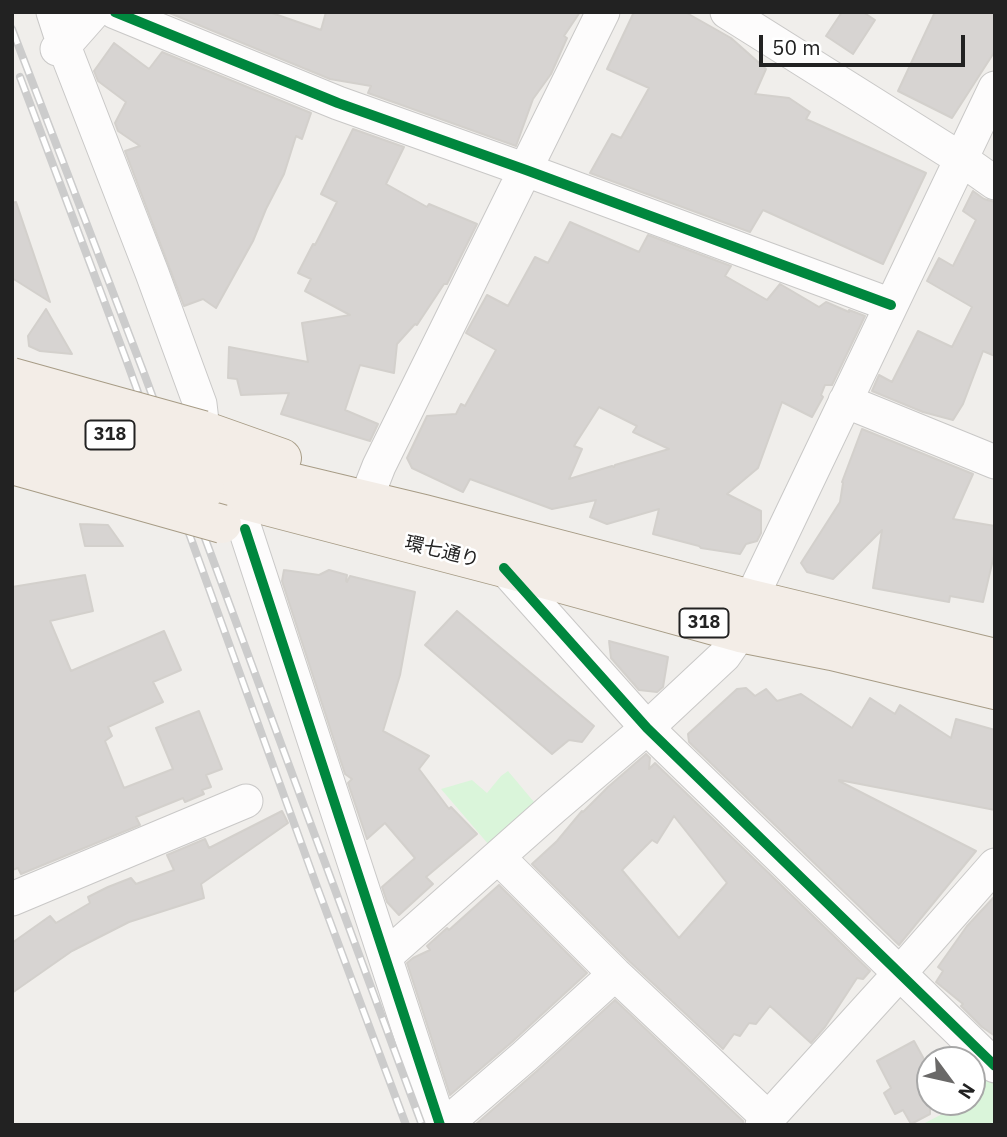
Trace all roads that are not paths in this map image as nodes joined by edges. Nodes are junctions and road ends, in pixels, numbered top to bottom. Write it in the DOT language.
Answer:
graph roads {
  1 [pos="54,12"];
  2 [pos="94,12"];
  3 [pos="115,12"];
  4 [pos="603,12"];
  5 [pos="727,12"];
  6 [pos="60,47"];
  7 [pos="995,88"];
  8 [pos="961,159"];
  9 [pos="526,170"];
  10 [pos="995,183"];
  11 [pos="891,305"];
  12 [pos="12,377"];
  13 [pos="845,401"];
  14 [pos="12,408"];
  15 [pos="12,438"];
  16 [pos="205,461"];
  17 [pos="995,462"];
  18 [pos="12,465"];
  19 [pos="370,489"];
  20 [pos="234,526"];
  21 [pos="420,530"];
  22 [pos="504,568"];
  23 [pos="746,616"];
  24 [pos="995,658"];
  25 [pos="995,690"];
  26 [pos="647,728"];
  27 [pos="246,801"];
  28 [pos="498,858"];
  29 [pos="995,865"];
  30 [pos="12,900"];
  31 [pos="386,957"];
  32 [pos="615,974"];
  33 [pos="899,974"];
  34 [pos="995,1066"];
  35 [pos="765,1121"];
  36 [pos="443,1125"];
  1 -- 6 [label="street"];
  2 -- 6 [label="street"];
  3 -- 9 [label="street"];
  4 -- 9 [label="street"];
  5 -- 8 [label="street"];
  6 -- 16 [label="street"];
  7 -- 8 [label="street"];
  8 -- 10 [label="street"];
  8 -- 11 [label="street"];
  9 -- 11 [label="street"];
  9 -- 19 [label="street"];
  11 -- 13 [label="street"];
  12 -- 16 [label="main road, bridge"];
  13 -- 17 [label="street"];
  13 -- 23 [label="street"];
  14 -- 16 [label="main road, 環七通り / 318, bridge"];
  15 -- 16 [label="main road, 環七通り / 318, bridge"];
  16 -- 19 [label="main road"];
  16 -- 21 [label="main road, 環七通り / 318"];
  18 -- 20 [label="main road, bridge"];
  19 -- 21 [label="main road"];
  20 -- 21 [label="main road"];
  20 -- 31 [label="street"];
  21 -- 22 [label="main road, 環七通り / 318"];
  21 -- 23 [label="main road, 環七通り / 318"];
  22 -- 23 [label="main road, 環七通り / 318"];
  22 -- 26 [label="street"];
  23 -- 24 [label="main road, 環七通り / 318"];
  23 -- 25 [label="main road, 環七通り / 318"];
  23 -- 26 [label="street"];
  26 -- 28 [label="street"];
  26 -- 33 [label="street"];
  27 -- 30 [label="street"];
  28 -- 31 [label="street"];
  28 -- 32 [label="street"];
  29 -- 33 [label="street"];
  31 -- 36 [label="street"];
  32 -- 35 [label="street"];
  32 -- 36 [label="street"];
  33 -- 34 [label="street"];
  33 -- 35 [label="street"];
}
